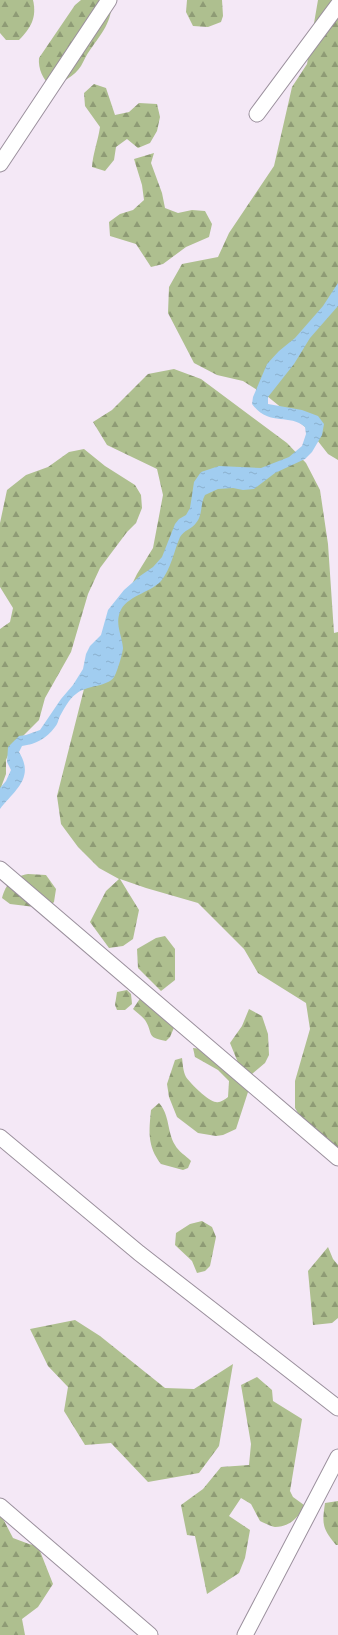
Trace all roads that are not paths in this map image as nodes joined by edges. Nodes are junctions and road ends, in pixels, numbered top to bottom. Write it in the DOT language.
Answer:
graph roads {
  1 [pos="109,0"];
  2 [pos="338,5"];
  3 [pos="257,114"];
  4 [pos="0,164"];
  5 [pos="0,869"];
  6 [pos="0,1137"];
  7 [pos="338,1158"];
  8 [pos="338,1408"];
  9 [pos="338,1457"];
  10 [pos="0,1506"];
  11 [pos="150,1635"];
  12 [pos="245,1635"];
  1 -- 4 [label="street"];
  2 -- 3 [label="street"];
  5 -- 7 [label="street"];
  6 -- 8 [label="street"];
  9 -- 12 [label="street"];
  10 -- 11 [label="street"];
}
